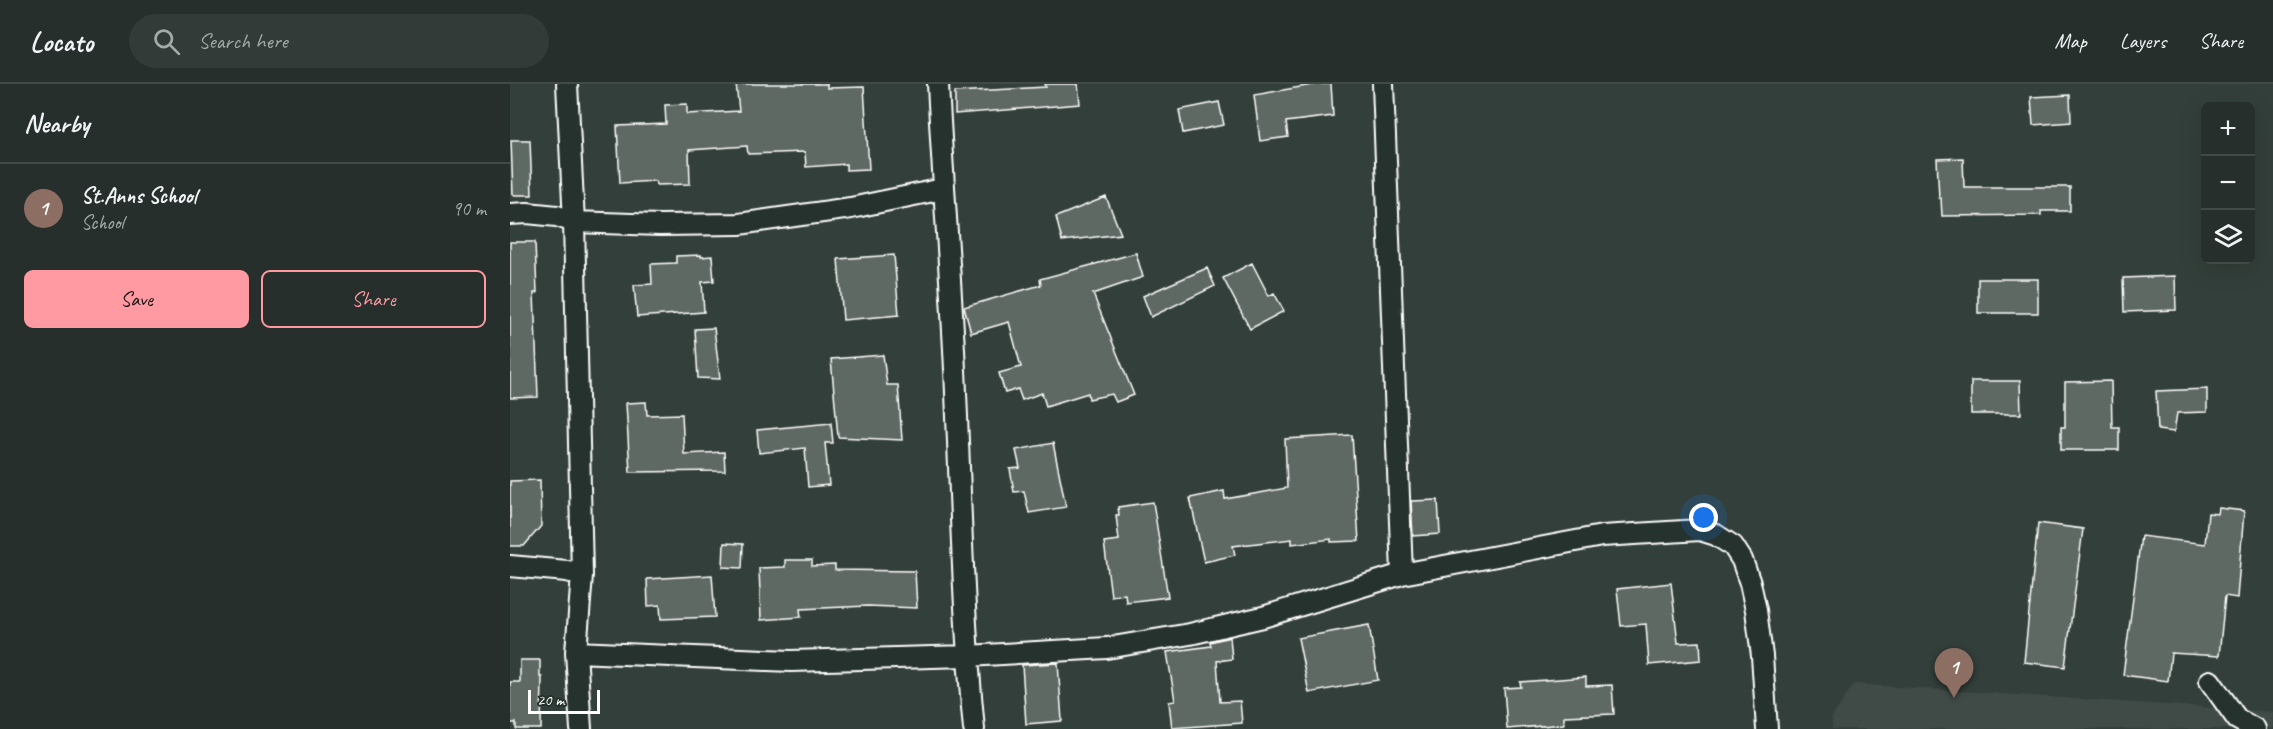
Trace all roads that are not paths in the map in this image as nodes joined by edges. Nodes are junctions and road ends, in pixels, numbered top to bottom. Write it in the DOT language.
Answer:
graph roads {
  1 [pos="567,84"];
  2 [pos="938,84"];
  3 [pos="1383,84"];
  4 [pos="943,189"];
  5 [pos="510,214"];
  6 [pos="574,222"];
  7 [pos="510,566"];
  8 [pos="1402,574"];
  9 [pos="582,575"];
  10 [pos="576,652"];
  11 [pos="967,656"];
  12 [pos="2210,681"];
  13 [pos="581,729"];
  14 [pos="974,729"];
  15 [pos="1767,729"];
  16 [pos="2255,729"];
  1 -- 6 [label="street"];
  2 -- 4 [label="street"];
  3 -- 8 [label="street"];
  4 -- 6 [label="street"];
  4 -- 11 [label="street"];
  5 -- 6 [label="street"];
  6 -- 9 [label="street"];
  7 -- 9 [label="street"];
  8 -- 11 [label="street"];
  8 -- 15 [label="street"];
  9 -- 10 [label="street"];
  10 -- 11 [label="street"];
  10 -- 13 [label="street"];
  11 -- 14 [label="street"];
  12 -- 16 [label="street"];
}
